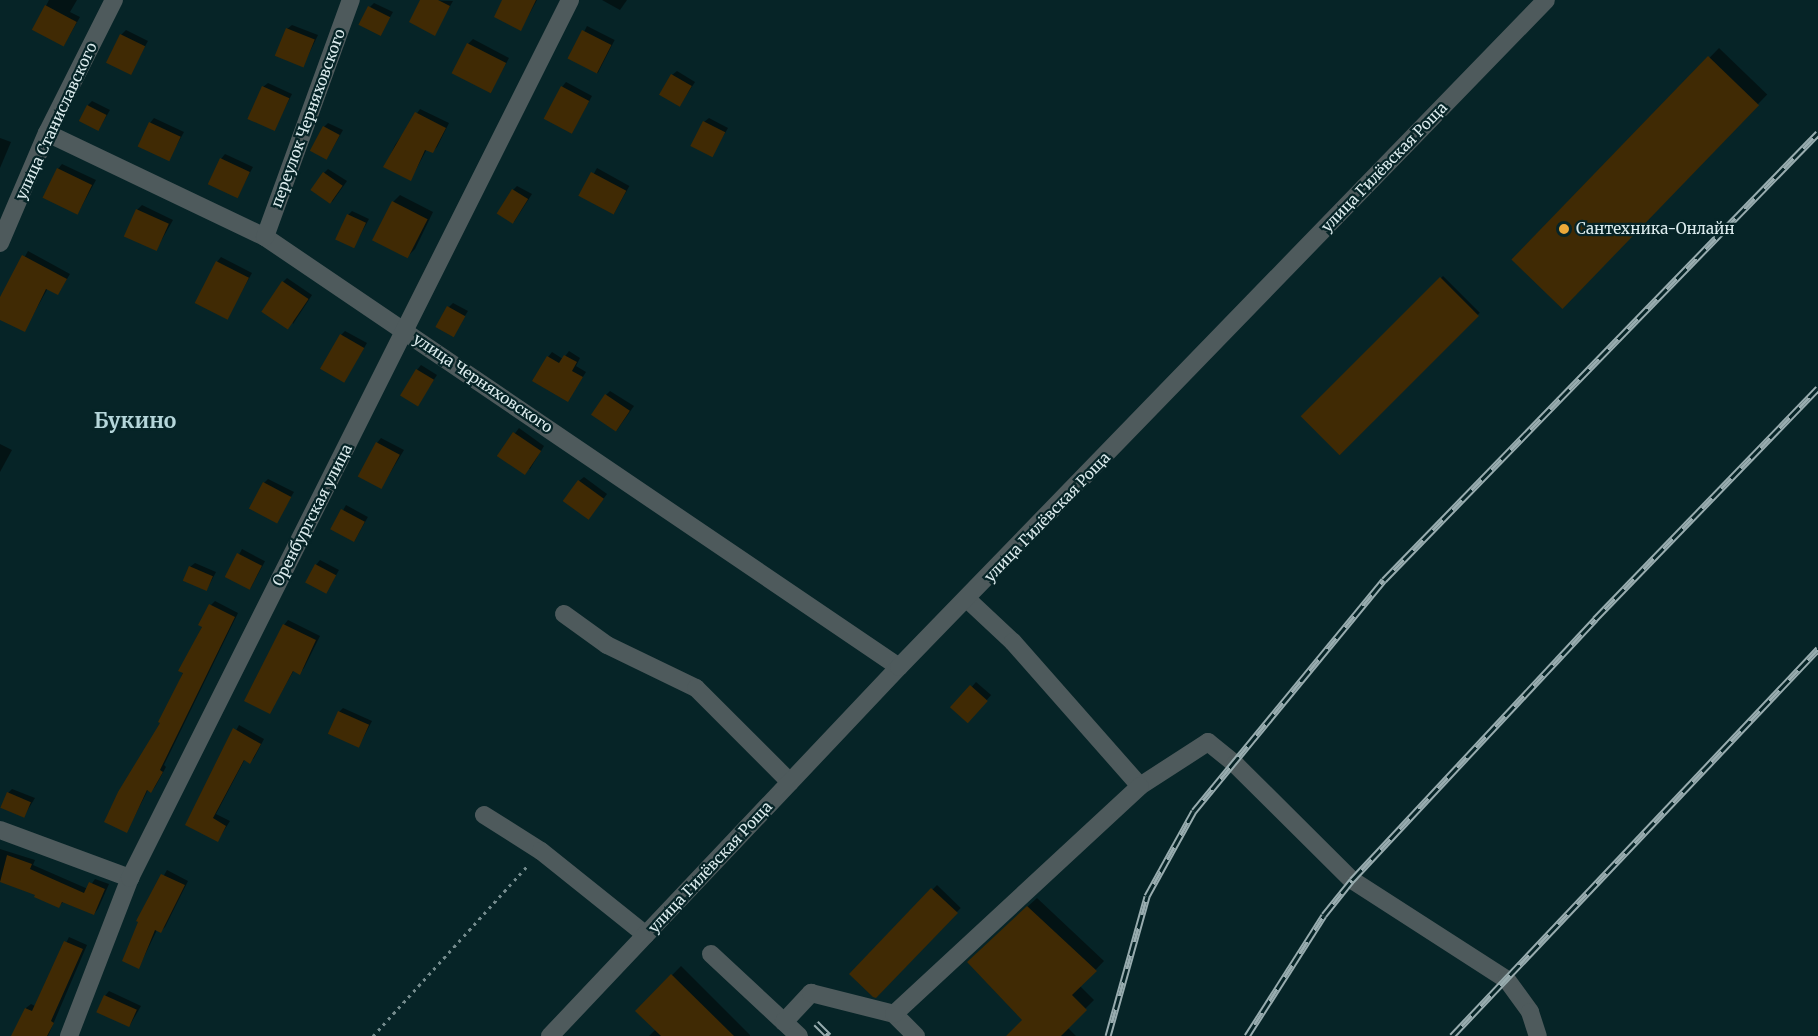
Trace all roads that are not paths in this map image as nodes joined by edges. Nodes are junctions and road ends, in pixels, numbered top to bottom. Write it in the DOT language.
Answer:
graph roads {
  1 [pos="114,0"];
  2 [pos="351,0"];
  3 [pos="570,0"];
  4 [pos="1546,0"];
  5 [pos="47,132"];
  6 [pos="265,237"];
  7 [pos="0,243"];
  8 [pos="404,329"];
  9 [pos="967,599"];
  10 [pos="564,614"];
  11 [pos="899,667"];
  12 [pos="790,782"];
  13 [pos="1140,786"];
  14 [pos="484,815"];
  15 [pos="0,830"];
  16 [pos="130,878"];
  17 [pos="646,935"];
  18 [pos="711,954"];
  19 [pos="894,1014"];
  20 [pos="784,1022"];
  21 [pos="556,1034"];
  22 [pos="69,1036"];
  23 [pos="799,1036"];
  24 [pos="916,1036"];
  25 [pos="1538,1036"];
  1 -- 5 [label="street, улица Станиславского"];
  2 -- 6 [label="street, переулок Черняховского"];
  3 -- 8 [label="street, Оренбургская улица"];
  4 -- 9 [label="street, улица Гилёвская Роща"];
  5 -- 6 [label="street, улица Черняховского"];
  5 -- 7 [label="street, улица Станиславского"];
  6 -- 8 [label="street, улица Черняховского"];
  8 -- 11 [label="street, улица Черняховского"];
  8 -- 16 [label="street, Оренбургская улица"];
  9 -- 11 [label="street, улица Гилёвская Роща"];
  9 -- 13 [label="street"];
  10 -- 12 [label="street"];
  11 -- 12 [label="street, улица Гилёвская Роща"];
  12 -- 17 [label="street, улица Гилёвская Роща"];
  13 -- 19 [label="street"];
  13 -- 25 [label="street"];
  14 -- 17 [label="street"];
  15 -- 16 [label="street"];
  16 -- 22 [label="street, Оренбургская улица"];
  17 -- 21 [label="street, улица Гилёвская Роща"];
  18 -- 20 [label="street"];
  19 -- 20 [label="street"];
  19 -- 24 [label="street"];
  20 -- 23 [label="street"];
}
